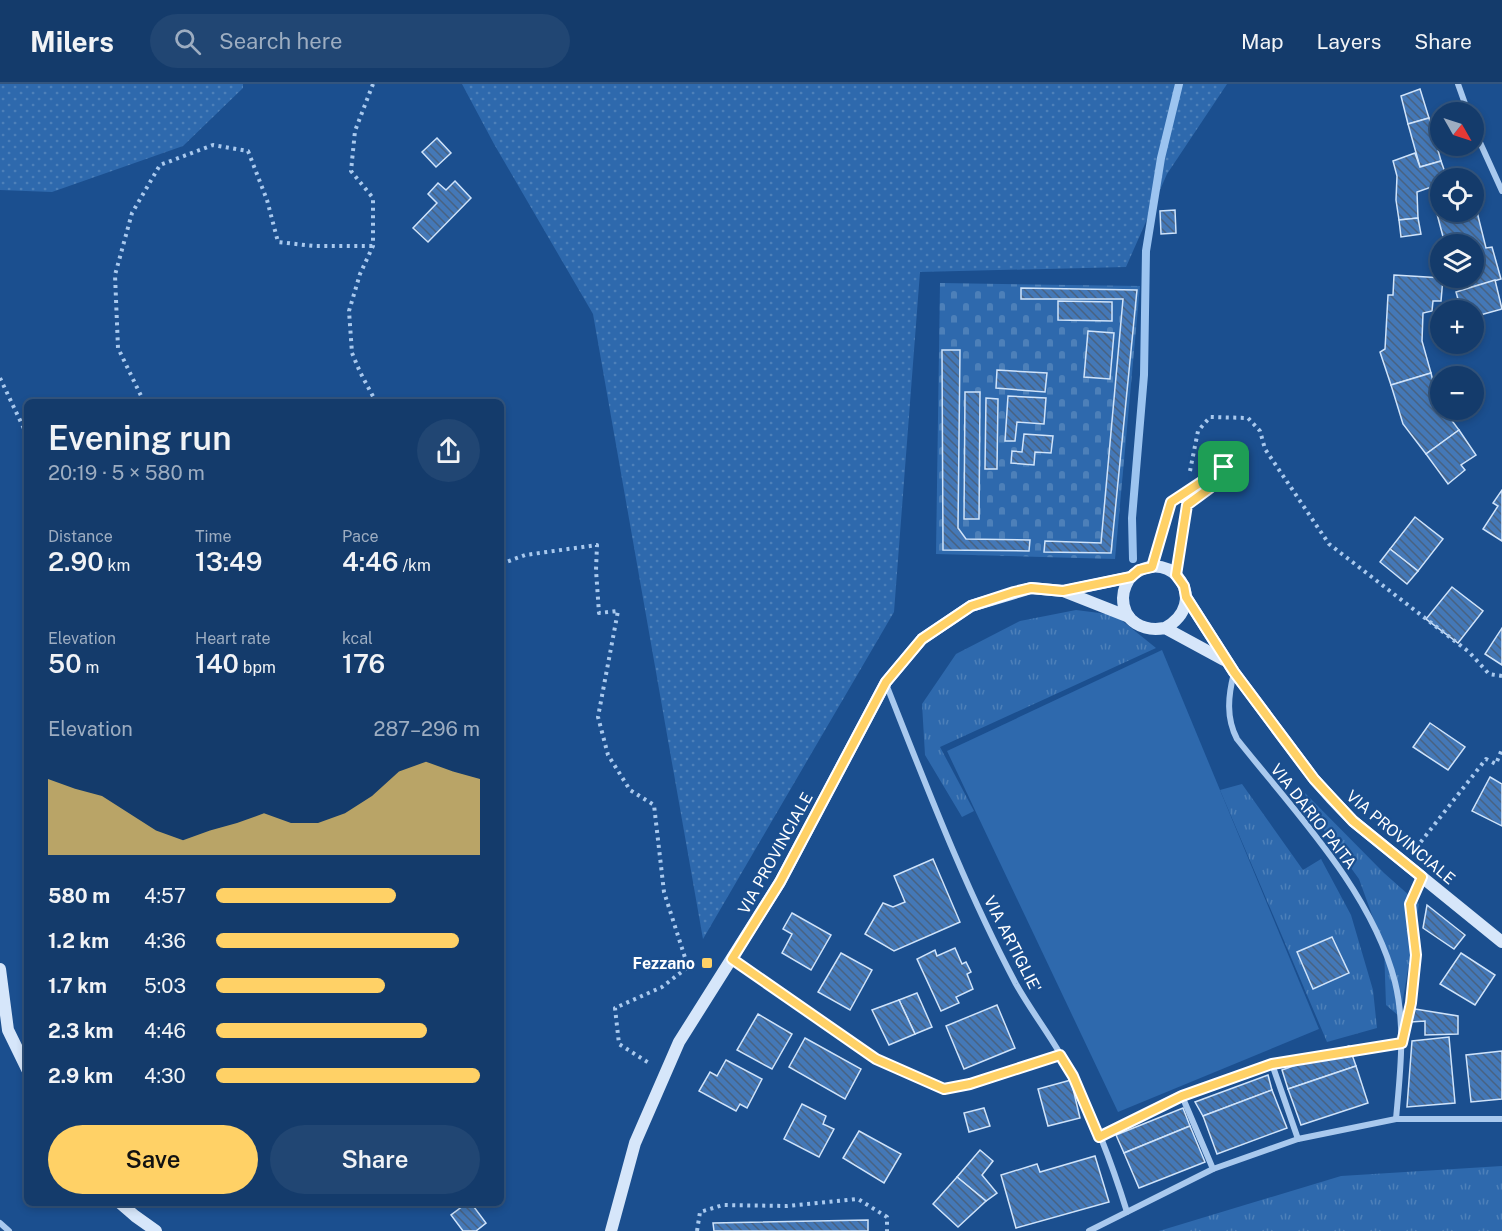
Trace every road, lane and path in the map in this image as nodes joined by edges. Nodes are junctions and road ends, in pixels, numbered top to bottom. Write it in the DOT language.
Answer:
graph roads {
  1 [pos="373,84"];
  2 [pos="1458,84"];
  3 [pos="1464,102"];
  4 [pos="1484,151"];
  5 [pos="1502,190"];
  6 [pos="373,246"];
  7 [pos="0,378"];
  8 [pos="143,399"];
  9 [pos="374,399"];
  10 [pos="24,429"];
  11 [pos="1187,479"];
  12 [pos="504,563"];
  13 [pos="1152,567"];
  14 [pos="1176,575"];
  15 [pos="1131,577"];
  16 [pos="1063,591"];
  17 [pos="1186,597"];
  18 [pos="1129,617"];
  19 [pos="1165,628"];
  20 [pos="1226,660"];
  21 [pos="1234,672"];
  22 [pos="1502,676"];
  23 [pos="886,682"];
  24 [pos="1502,749"];
  25 [pos="1404,862"];
  26 [pos="1422,877"];
  27 [pos="1502,942"];
  28 [pos="732,959"];
  29 [pos="0,969"];
  30 [pos="1412,991"];
  31 [pos="1402,1043"];
  32 [pos="1060,1055"];
  33 [pos="672,1059"];
  34 [pos="876,1059"];
  35 [pos="24,1063"];
  36 [pos="1272,1064"];
  37 [pos="970,1084"];
  38 [pos="1182,1096"];
  39 [pos="1396,1119"];
  40 [pos="1502,1119"];
  41 [pos="1099,1137"];
  42 [pos="1298,1139"];
  43 [pos="1213,1168"];
  44 [pos="123,1206"];
  45 [pos="1127,1212"];
  46 [pos="0,1223"];
  47 [pos="9,1231"];
  48 [pos="156,1231"];
  49 [pos="611,1231"];
  50 [pos="697,1231"];
  51 [pos="887,1231"];
  52 [pos="1089,1231"];
  1 -- 6 [label="path"];
  2 -- 3 [label="street"];
  4 -- 5 [label="street"];
  6 -- 8 [label="path"];
  6 -- 9 [label="path"];
  7 -- 10 [label="path"];
  11 -- 22 [label="path"];
  12 -- 33 [label="path"];
  13 -- 14 [label="main road"];
  13 -- 14 [label="street"];
  13 -- 15 [label="main road"];
  14 -- 17 [label="main road"];
  15 -- 16 [label="main road"];
  15 -- 18 [label="main road"];
  16 -- 18 [label="main road"];
  16 -- 23 [label="main road, VIA PROVINCIALE"];
  17 -- 19 [label="main road"];
  17 -- 20 [label="main road, VIA PROVINCIALE"];
  18 -- 19 [label="main road"];
  19 -- 20 [label="main road"];
  20 -- 21 [label="main road, VIA PROVINCIALE"];
  21 -- 25 [label="main road, VIA PROVINCIALE"];
  21 -- 31 [label="street, VIA DARIO PAITA"];
  23 -- 28 [label="main road, VIA PROVINCIALE"];
  23 -- 32 [label="street, VIA ARTIGLIE'"];
  24 -- 25 [label="path"];
  25 -- 26 [label="main road, VIA PROVINCIALE"];
  26 -- 27 [label="main road, VIA PROVINCIALE"];
  26 -- 30 [label="path"];
  28 -- 33 [label="main road, VIA PROVINCIALE"];
  28 -- 34 [label="street"];
  29 -- 35 [label="main road"];
  31 -- 36 [label="street"];
  31 -- 39 [label="street, VIA DARIO PAITA"];
  32 -- 37 [label="lane"];
  32 -- 41 [label="street, VIA ARTIGLIE'"];
  33 -- 49 [label="main road, VIA PROVINCIALE"];
  34 -- 37 [label="path"];
  36 -- 38 [label="street"];
  36 -- 42 [label="street"];
  38 -- 41 [label="street"];
  38 -- 43 [label="street"];
  39 -- 40 [label="street"];
  39 -- 42 [label="street"];
  41 -- 45 [label="street, VIA ARTIGLIE'"];
  42 -- 43 [label="street"];
  43 -- 45 [label="street"];
  44 -- 48 [label="main road"];
  45 -- 52 [label="street"];
  46 -- 47 [label="street"];
  50 -- 51 [label="path"];
}
